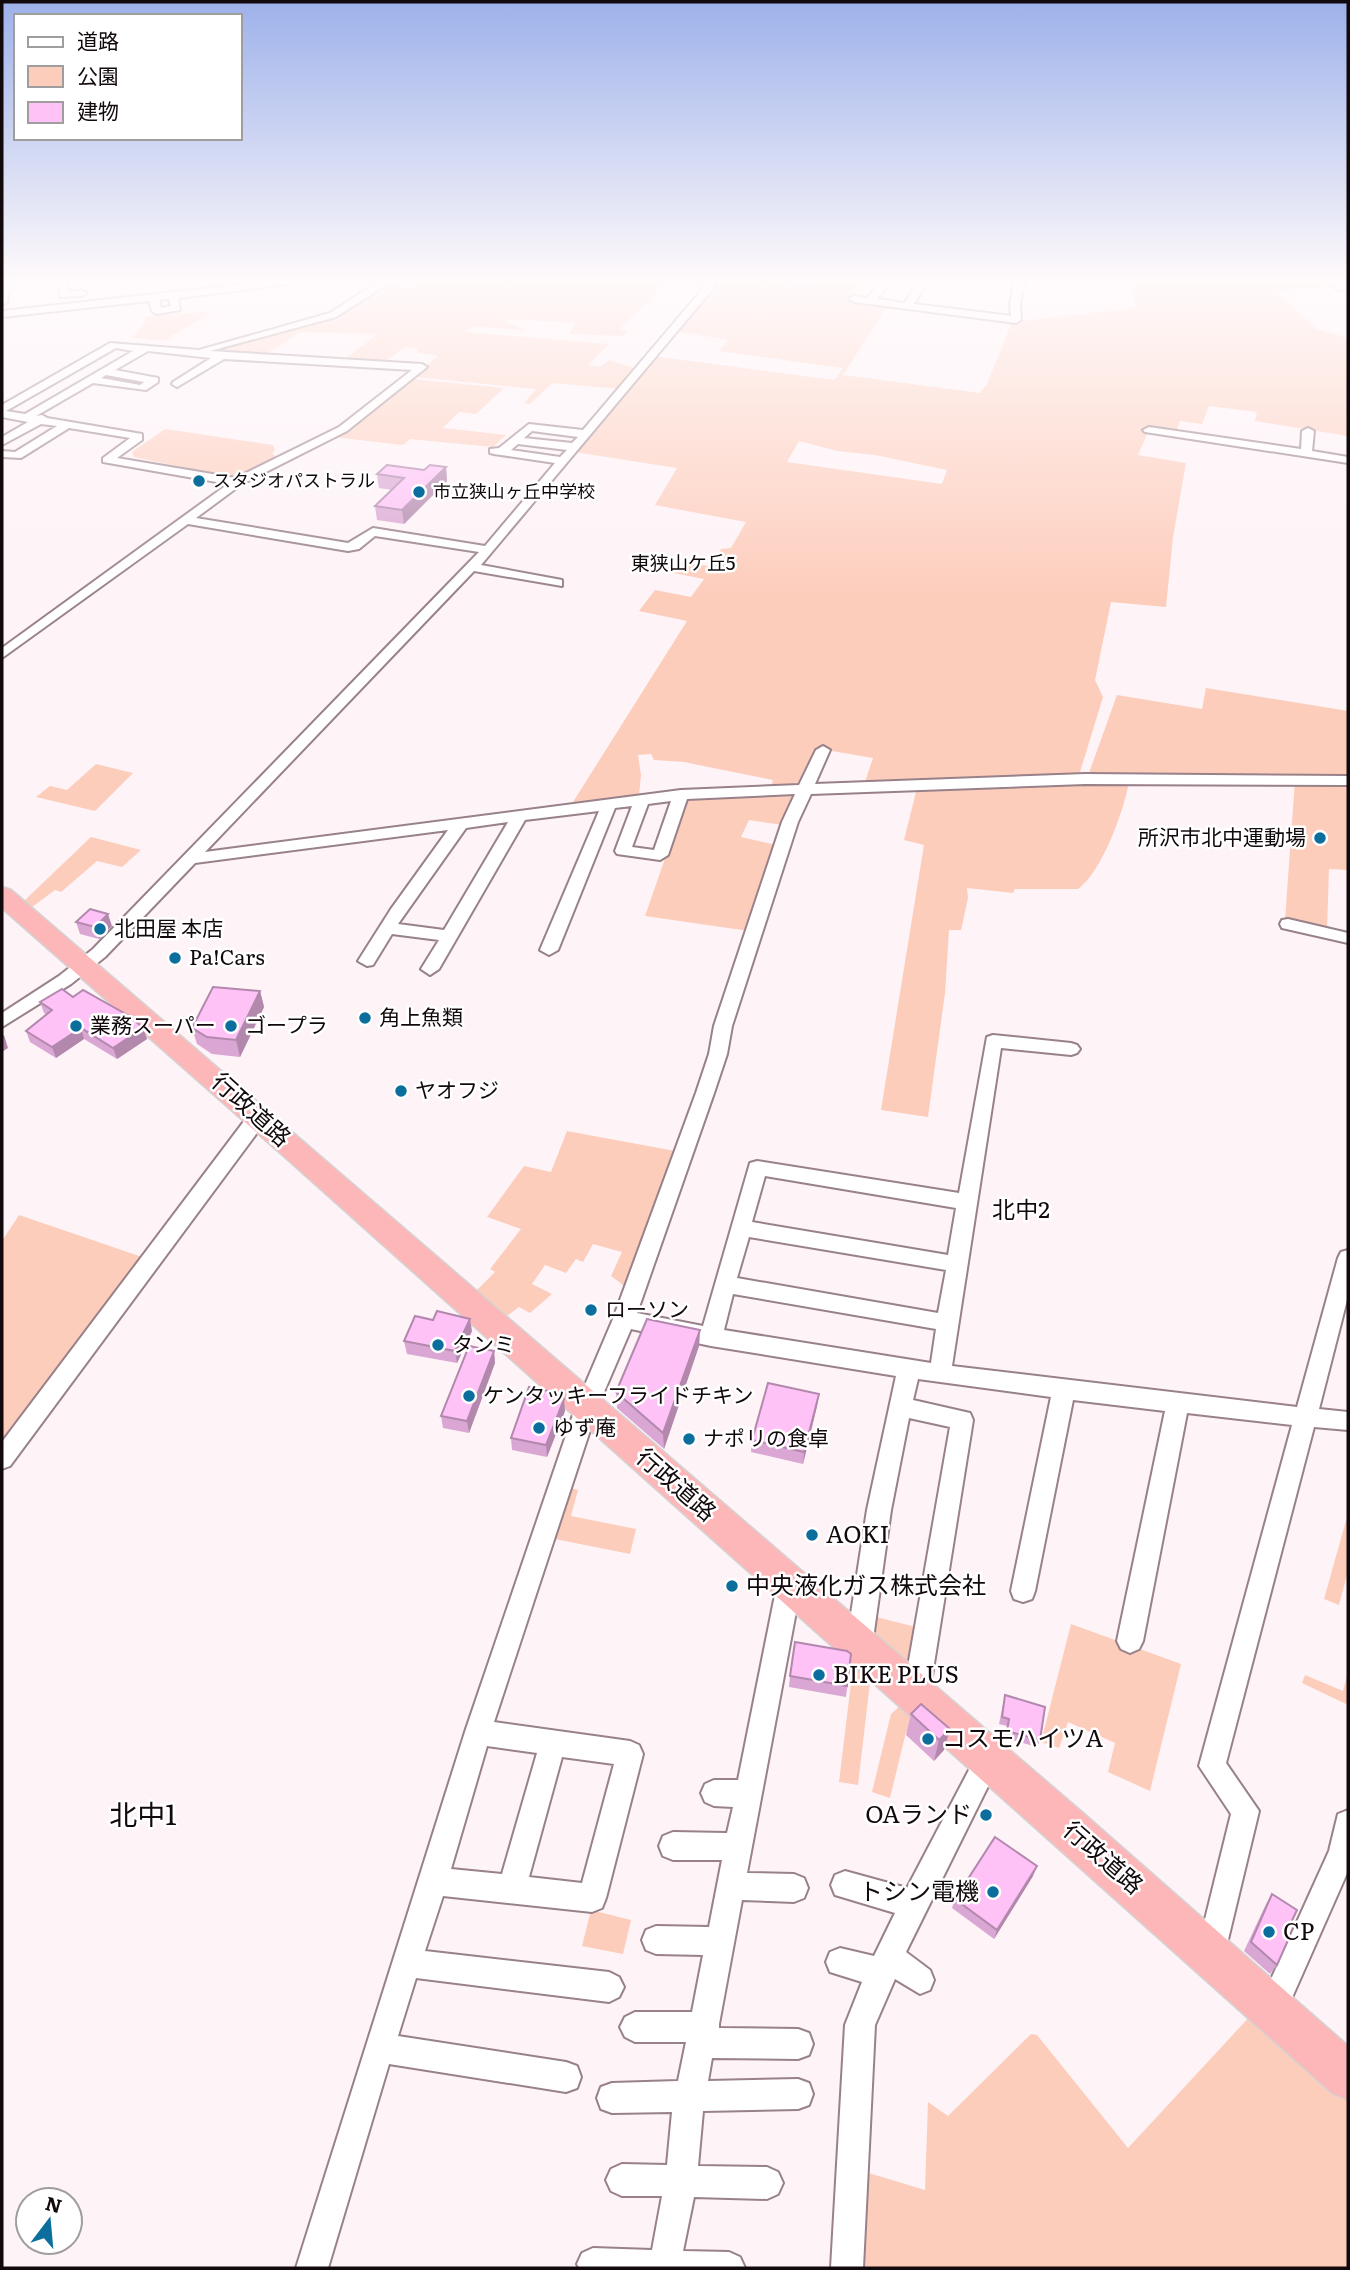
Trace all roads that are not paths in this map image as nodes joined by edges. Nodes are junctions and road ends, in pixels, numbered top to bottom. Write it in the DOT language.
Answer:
graph roads {
  1 [pos="45,385"];
  2 [pos="84,385"];
  3 [pos="122,385"];
  4 [pos="147,385"];
  5 [pos="399,385"];
  6 [pos="626,385"];
  7 [pos="2,411"];
  8 [pos="36,417"];
  9 [pos="70,424"];
  10 [pos="1149,430"];
  11 [pos="1308,431"];
  12 [pos="584,434"];
  13 [pos="515,440"];
  14 [pos="2,442"];
  15 [pos="573,447"];
  16 [pos="1306,453"];
  17 [pos="2,454"];
  18 [pos="1348,460"];
  19 [pos="561,461"];
  20 [pos="238,482"];
  21 [pos="185,520"];
  22 [pos="488,550"];
  23 [pos="471,567"];
  24 [pos="557,583"];
  25 [pos="2,654"];
  26 [pos="823,750"];
  27 [pos="1348,780"];
  28 [pos="805,788"];
  29 [pos="681,795"];
  30 [pos="642,800"];
  31 [pos="609,805"];
  32 [pos="519,817"];
  33 [pos="460,825"];
  34 [pos="189,859"];
  35 [pos="2,895"];
  36 [pos="1288,924"];
  37 [pos="388,928"];
  38 [pos="450,936"];
  39 [pos="1348,938"];
  40 [pos="549,950"];
  41 [pos="368,961"];
  42 [pos="84,965"];
  43 [pos="430,970"];
  44 [pos="2,1021"];
  45 [pos="1071,1049"];
  46 [pos="258,1117"];
  47 [pos="966,1202"];
  48 [pos="742,1228"];
  49 [pos="1348,1258"];
  50 [pos="956,1264"];
  51 [pos="725,1284"];
  52 [pos="624,1318"];
  53 [pos="947,1324"];
  54 [pos="711,1337"];
  55 [pos="909,1368"];
  56 [pos="940,1373"];
  57 [pos="1064,1388"];
  58 [pos="1178,1402"];
  59 [pos="587,1406"];
  60 [pos="900,1407"];
  61 [pos="1304,1417"];
  62 [pos="1348,1422"];
  63 [pos="2,1459"];
  64 [pos="789,1585"];
  65 [pos="1023,1591"];
  66 [pos="1130,1641"];
  67 [pos="859,1646"];
  68 [pos="916,1695"];
  69 [pos="478,1732"];
  70 [pos="554,1743"];
  71 [pos="989,1758"];
  72 [pos="714,1793"];
  73 [pos="750,1794"];
  74 [pos="1348,1824"];
  75 [pos="673,1846"];
  76 [pos="740,1847"];
  77 [pos="434,1881"];
  78 [pos="845,1885"];
  79 [pos="733,1886"];
  80 [pos="794,1888"];
  81 [pos="512,1890"];
  82 [pos="916,1904"];
  83 [pos="656,1940"];
  84 [pos="722,1941"];
  85 [pos="1211,1952"];
  86 [pos="840,1962"];
  87 [pos="408,1963"];
  88 [pos="887,1966"];
  89 [pos="920,1980"];
  90 [pos="609,1987"];
  91 [pos="1273,2008"];
  92 [pos="635,2027"];
  93 [pos="703,2035"];
  94 [pos="798,2044"];
  95 [pos="379,2048"];
  96 [pos="566,2077"];
  97 [pos="1348,2077"];
  98 [pos="798,2094"];
  99 [pos="691,2096"];
  100 [pos="612,2098"];
  101 [pos="622,2180"];
  102 [pos="681,2181"];
  103 [pos="767,2183"];
  104 [pos="593,2264"];
  105 [pos="664,2267"];
  106 [pos="312,2268"];
  107 [pos="729,2268"];
  108 [pos="848,2268"];
  1 -- 7 [label="street"];
  2 -- 8 [label="street"];
  3 -- 4 [label="street"];
  5 -- 20 [label="street"];
  6 -- 12 [label="street"];
  7 -- 8 [label="street"];
  8 -- 9 [label="street"];
  8 -- 14 [label="street"];
  9 -- 17 [label="street"];
  9 -- 20 [label="street"];
  10 -- 16 [label="street"];
  11 -- 16 [label="street"];
  12 -- 13 [label="street"];
  12 -- 15 [label="street"];
  13 -- 15 [label="street"];
  13 -- 19 [label="street"];
  15 -- 19 [label="street"];
  16 -- 18 [label="street"];
  19 -- 22 [label="street"];
  20 -- 21 [label="street"];
  21 -- 22 [label="street"];
  21 -- 25 [label="street"];
  22 -- 23 [label="street"];
  23 -- 24 [label="street"];
  23 -- 34 [label="street"];
  26 -- 28 [label="street"];
  27 -- 28 [label="street"];
  28 -- 29 [label="street"];
  28 -- 52 [label="street"];
  29 -- 30 [label="street"];
  29 -- 30 [label="street"];
  30 -- 31 [label="street"];
  31 -- 32 [label="street"];
  31 -- 40 [label="street"];
  32 -- 33 [label="street"];
  32 -- 38 [label="street"];
  33 -- 34 [label="street"];
  33 -- 37 [label="street"];
  34 -- 42 [label="street"];
  35 -- 42 [label="highway, 行政道路"];
  36 -- 39 [label="street"];
  37 -- 38 [label="street"];
  37 -- 41 [label="street"];
  38 -- 43 [label="street"];
  42 -- 44 [label="street"];
  42 -- 46 [label="highway, 行政道路"];
  45 -- 47 [label="street"];
  46 -- 59 [label="highway, 行政道路"];
  46 -- 63 [label="street"];
  47 -- 48 [label="street"];
  47 -- 50 [label="street"];
  48 -- 50 [label="street"];
  48 -- 51 [label="street"];
  49 -- 61 [label="street"];
  50 -- 53 [label="street"];
  51 -- 53 [label="street"];
  51 -- 54 [label="street"];
  52 -- 54 [label="street"];
  52 -- 59 [label="street"];
  53 -- 56 [label="street"];
  54 -- 55 [label="street"];
  55 -- 56 [label="street"];
  55 -- 60 [label="street"];
  56 -- 57 [label="street"];
  57 -- 58 [label="street"];
  57 -- 65 [label="street"];
  58 -- 61 [label="street"];
  58 -- 66 [label="street"];
  59 -- 64 [label="highway, 行政道路"];
  59 -- 69 [label="street"];
  60 -- 67 [label="street"];
  60 -- 68 [label="street"];
  61 -- 62 [label="street"];
  61 -- 85 [label="street"];
  64 -- 67 [label="highway, 行政道路"];
  64 -- 73 [label="street"];
  67 -- 68 [label="highway, 行政道路"];
  68 -- 71 [label="highway, 行政道路"];
  69 -- 70 [label="street"];
  69 -- 77 [label="street"];
  70 -- 81 [label="street"];
  70 -- 81 [label="street"];
  71 -- 82 [label="street"];
  71 -- 85 [label="highway, 行政道路"];
  72 -- 73 [label="street"];
  73 -- 76 [label="street"];
  74 -- 91 [label="street"];
  75 -- 76 [label="street"];
  76 -- 79 [label="street"];
  77 -- 81 [label="street"];
  77 -- 87 [label="street"];
  78 -- 82 [label="street"];
  79 -- 80 [label="street"];
  79 -- 84 [label="street"];
  82 -- 88 [label="street"];
  83 -- 84 [label="street"];
  84 -- 93 [label="street"];
  85 -- 91 [label="highway, 行政道路"];
  86 -- 88 [label="street"];
  87 -- 90 [label="street"];
  87 -- 95 [label="street"];
  88 -- 89 [label="street"];
  88 -- 108 [label="street"];
  91 -- 97 [label="highway, 行政道路"];
  92 -- 93 [label="street"];
  93 -- 94 [label="street"];
  93 -- 99 [label="street"];
  95 -- 96 [label="street"];
  95 -- 106 [label="street"];
  98 -- 99 [label="street"];
  99 -- 100 [label="street"];
  99 -- 102 [label="street"];
  101 -- 102 [label="street"];
  102 -- 103 [label="street"];
  102 -- 105 [label="street"];
  104 -- 105 [label="street"];
  105 -- 107 [label="street"];
}
